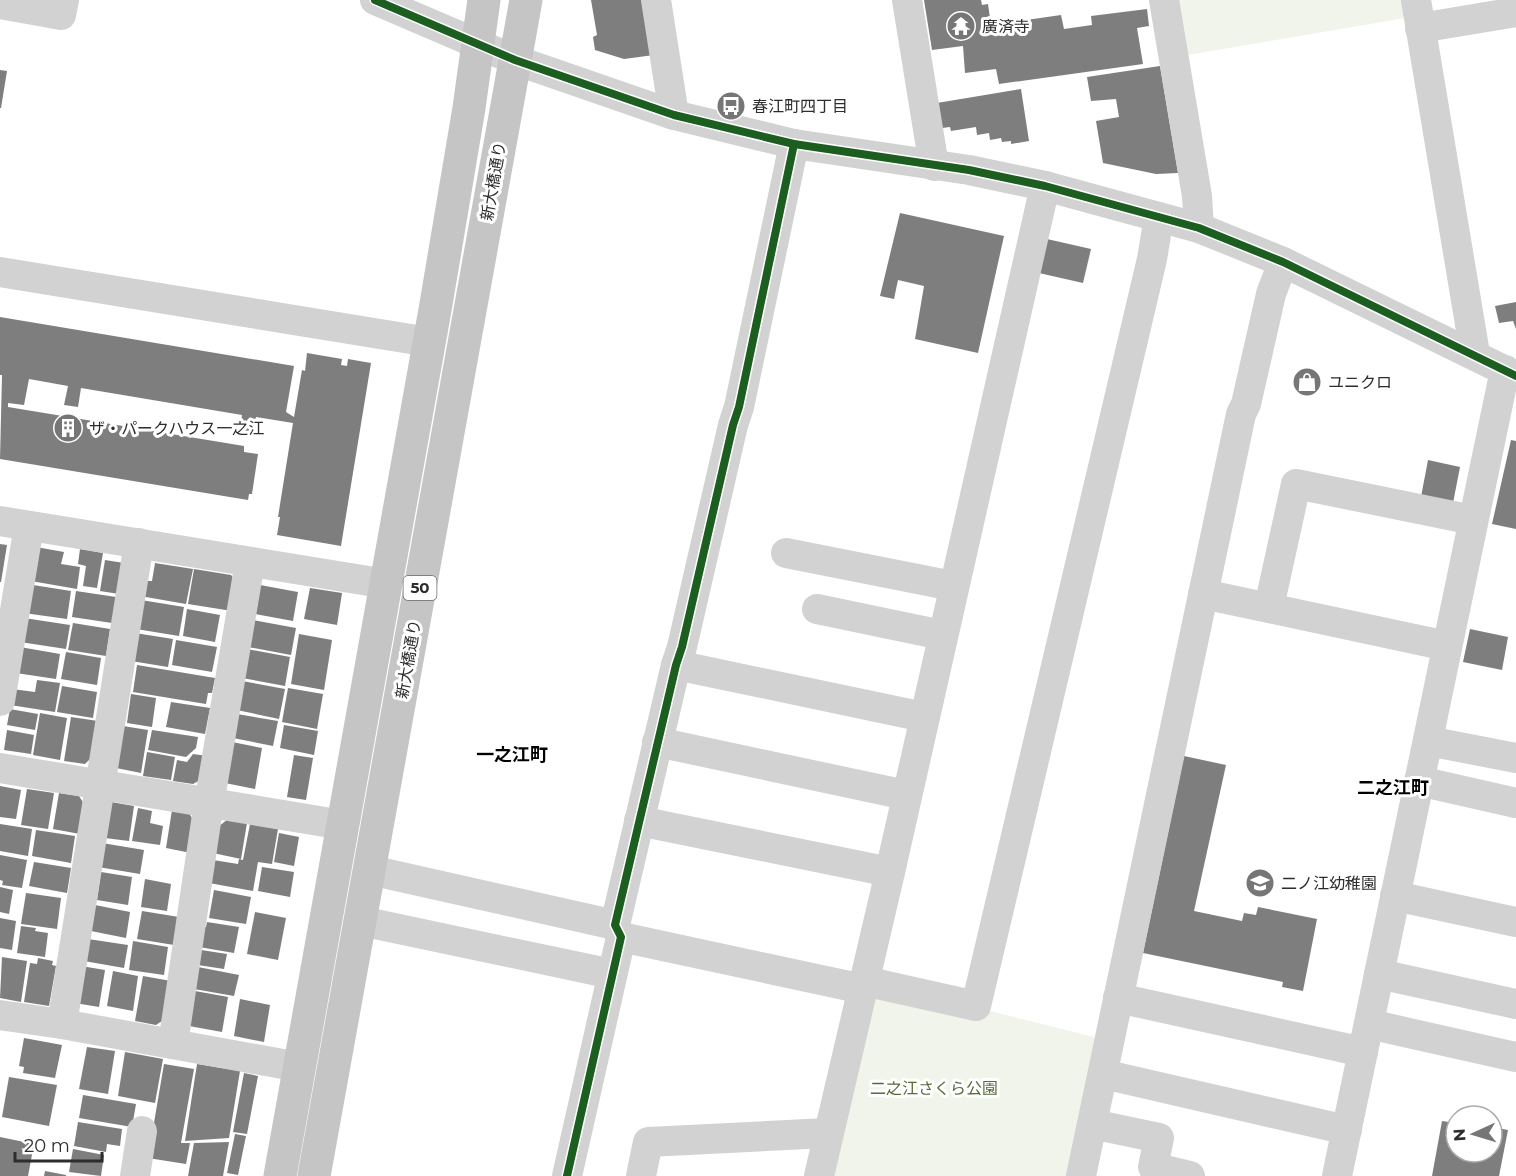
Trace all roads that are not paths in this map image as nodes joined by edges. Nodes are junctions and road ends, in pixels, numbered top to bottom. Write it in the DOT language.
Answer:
graph roads {
  1 [pos="64,0"];
  2 [pos="375,0"];
  3 [pos="484,0"];
  4 [pos="526,0"];
  5 [pos="656,0"];
  6 [pos="907,0"];
  7 [pos="1164,0"];
  8 [pos="0,4"];
  9 [pos="1516,12"];
  10 [pos="1418,14"];
  11 [pos="478,44"];
  12 [pos="515,60"];
  13 [pos="674,115"];
  14 [pos="794,144"];
  15 [pos="934,166"];
  16 [pos="1045,186"];
  17 [pos="1159,217"];
  18 [pos="1199,228"];
  19 [pos="1283,262"];
  20 [pos="0,272"];
  21 [pos="429,342"];
  22 [pos="1475,354"];
  23 [pos="1510,373"];
  24 [pos="1473,520"];
  25 [pos="14,523"];
  26 [pos="139,543"];
  27 [pos="786,553"];
  28 [pos="250,562"];
  29 [pos="387,584"];
  30 [pos="953,586"];
  31 [pos="1203,594"];
  32 [pos="1269,607"];
  33 [pos="817,609"];
  34 [pos="942,635"];
  35 [pos="1447,646"];
  36 [pos="676,665"];
  37 [pos="0,701"];
  38 [pos="924,717"];
  39 [pos="1428,741"];
  40 [pos="657,742"];
  41 [pos="1516,758"];
  42 [pos="0,768"];
  43 [pos="1419,781"];
  44 [pos="100,784"];
  45 [pos="906,795"];
  46 [pos="210,803"];
  47 [pos="1516,803"];
  48 [pos="639,821"];
  49 [pos="343,825"];
  50 [pos="370,870"];
  51 [pos="890,872"];
  52 [pos="1395,896"];
  53 [pos="361,921"];
  54 [pos="1516,922"];
  55 [pos="618,931"];
  56 [pos="612,974"];
  57 [pos="1379,974"];
  58 [pos="863,985"];
  59 [pos="1118,998"];
  60 [pos="1516,1004"];
  61 [pos="0,1015"];
  62 [pos="62,1024"];
  63 [pos="1366,1038"];
  64 [pos="173,1044"];
  65 [pos="1516,1057"];
  66 [pos="299,1067"];
  67 [pos="1103,1074"];
  68 [pos="1092,1124"];
  69 [pos="1347,1130"];
  70 [pos="142,1131"];
  71 [pos="828,1133"];
  72 [pos="135,1176"];
  73 [pos="280,1176"];
  74 [pos="314,1176"];
  75 [pos="567,1176"];
  76 [pos="641,1176"];
  77 [pos="819,1176"];
  78 [pos="1081,1176"];
  79 [pos="1190,1176"];
  80 [pos="1337,1176"];
  1 -- 8 [label="street"];
  2 -- 11 [label="street"];
  3 -- 11 [label="main road, 新大橋通り / 50"];
  4 -- 12 [label="main road, 新大橋通り / 50"];
  5 -- 13 [label="street"];
  6 -- 15 [label="street"];
  7 -- 18 [label="street"];
  9 -- 10 [label="street"];
  10 -- 22 [label="street"];
  11 -- 12 [label="street"];
  11 -- 21 [label="main road, 新大橋通り / 50"];
  12 -- 13 [label="street"];
  12 -- 50 [label="main road, 新大橋通り / 50"];
  13 -- 14 [label="street"];
  14 -- 15 [label="street"];
  14 -- 36 [label="street"];
  15 -- 16 [label="street"];
  16 -- 17 [label="street"];
  16 -- 30 [label="street"];
  17 -- 18 [label="street"];
  17 -- 58 [label="street"];
  18 -- 19 [label="street"];
  19 -- 22 [label="street"];
  19 -- 31 [label="street"];
  20 -- 21 [label="street"];
  21 -- 29 [label="main road, 新大橋通り / 50"];
  22 -- 23 [label="street"];
  23 -- 24 [label="street"];
  24 -- 32 [label="street"];
  24 -- 35 [label="street"];
  25 -- 26 [label="street"];
  25 -- 37 [label="street"];
  26 -- 28 [label="street"];
  26 -- 44 [label="street"];
  27 -- 30 [label="street"];
  28 -- 29 [label="street"];
  28 -- 46 [label="street"];
  29 -- 49 [label="main road, 新大橋通り / 50"];
  30 -- 34 [label="street"];
  31 -- 32 [label="street"];
  31 -- 59 [label="street"];
  32 -- 35 [label="street"];
  33 -- 34 [label="street"];
  34 -- 38 [label="street"];
  35 -- 39 [label="street"];
  36 -- 38 [label="street"];
  36 -- 40 [label="street"];
  38 -- 45 [label="street"];
  39 -- 41 [label="street"];
  39 -- 43 [label="street"];
  40 -- 45 [label="street"];
  40 -- 48 [label="street"];
  42 -- 44 [label="street"];
  43 -- 47 [label="street"];
  43 -- 52 [label="street"];
  44 -- 46 [label="street"];
  44 -- 62 [label="street"];
  45 -- 51 [label="street"];
  46 -- 49 [label="street"];
  46 -- 64 [label="street"];
  48 -- 51 [label="street"];
  48 -- 55 [label="street"];
  49 -- 66 [label="main road, 新大橋通り / 50"];
  50 -- 53 [label="main road, 新大橋通り / 50"];
  50 -- 55 [label="street"];
  51 -- 58 [label="street"];
  52 -- 54 [label="street"];
  52 -- 57 [label="street"];
  53 -- 56 [label="street"];
  53 -- 74 [label="main road, 新大橋通り / 50"];
  55 -- 56 [label="street"];
  55 -- 58 [label="street"];
  56 -- 75 [label="street"];
  57 -- 60 [label="street"];
  57 -- 63 [label="street"];
  58 -- 71 [label="street"];
  59 -- 63 [label="street"];
  59 -- 67 [label="street"];
  61 -- 62 [label="street"];
  62 -- 64 [label="street"];
  63 -- 65 [label="street"];
  63 -- 69 [label="street"];
  64 -- 66 [label="street"];
  66 -- 73 [label="main road, 新大橋通り / 50"];
  67 -- 68 [label="street"];
  67 -- 69 [label="street"];
  68 -- 78 [label="street"];
  68 -- 79 [label="street"];
  69 -- 80 [label="street"];
  70 -- 72 [label="street"];
  71 -- 76 [label="street"];
  71 -- 77 [label="street"];
}
